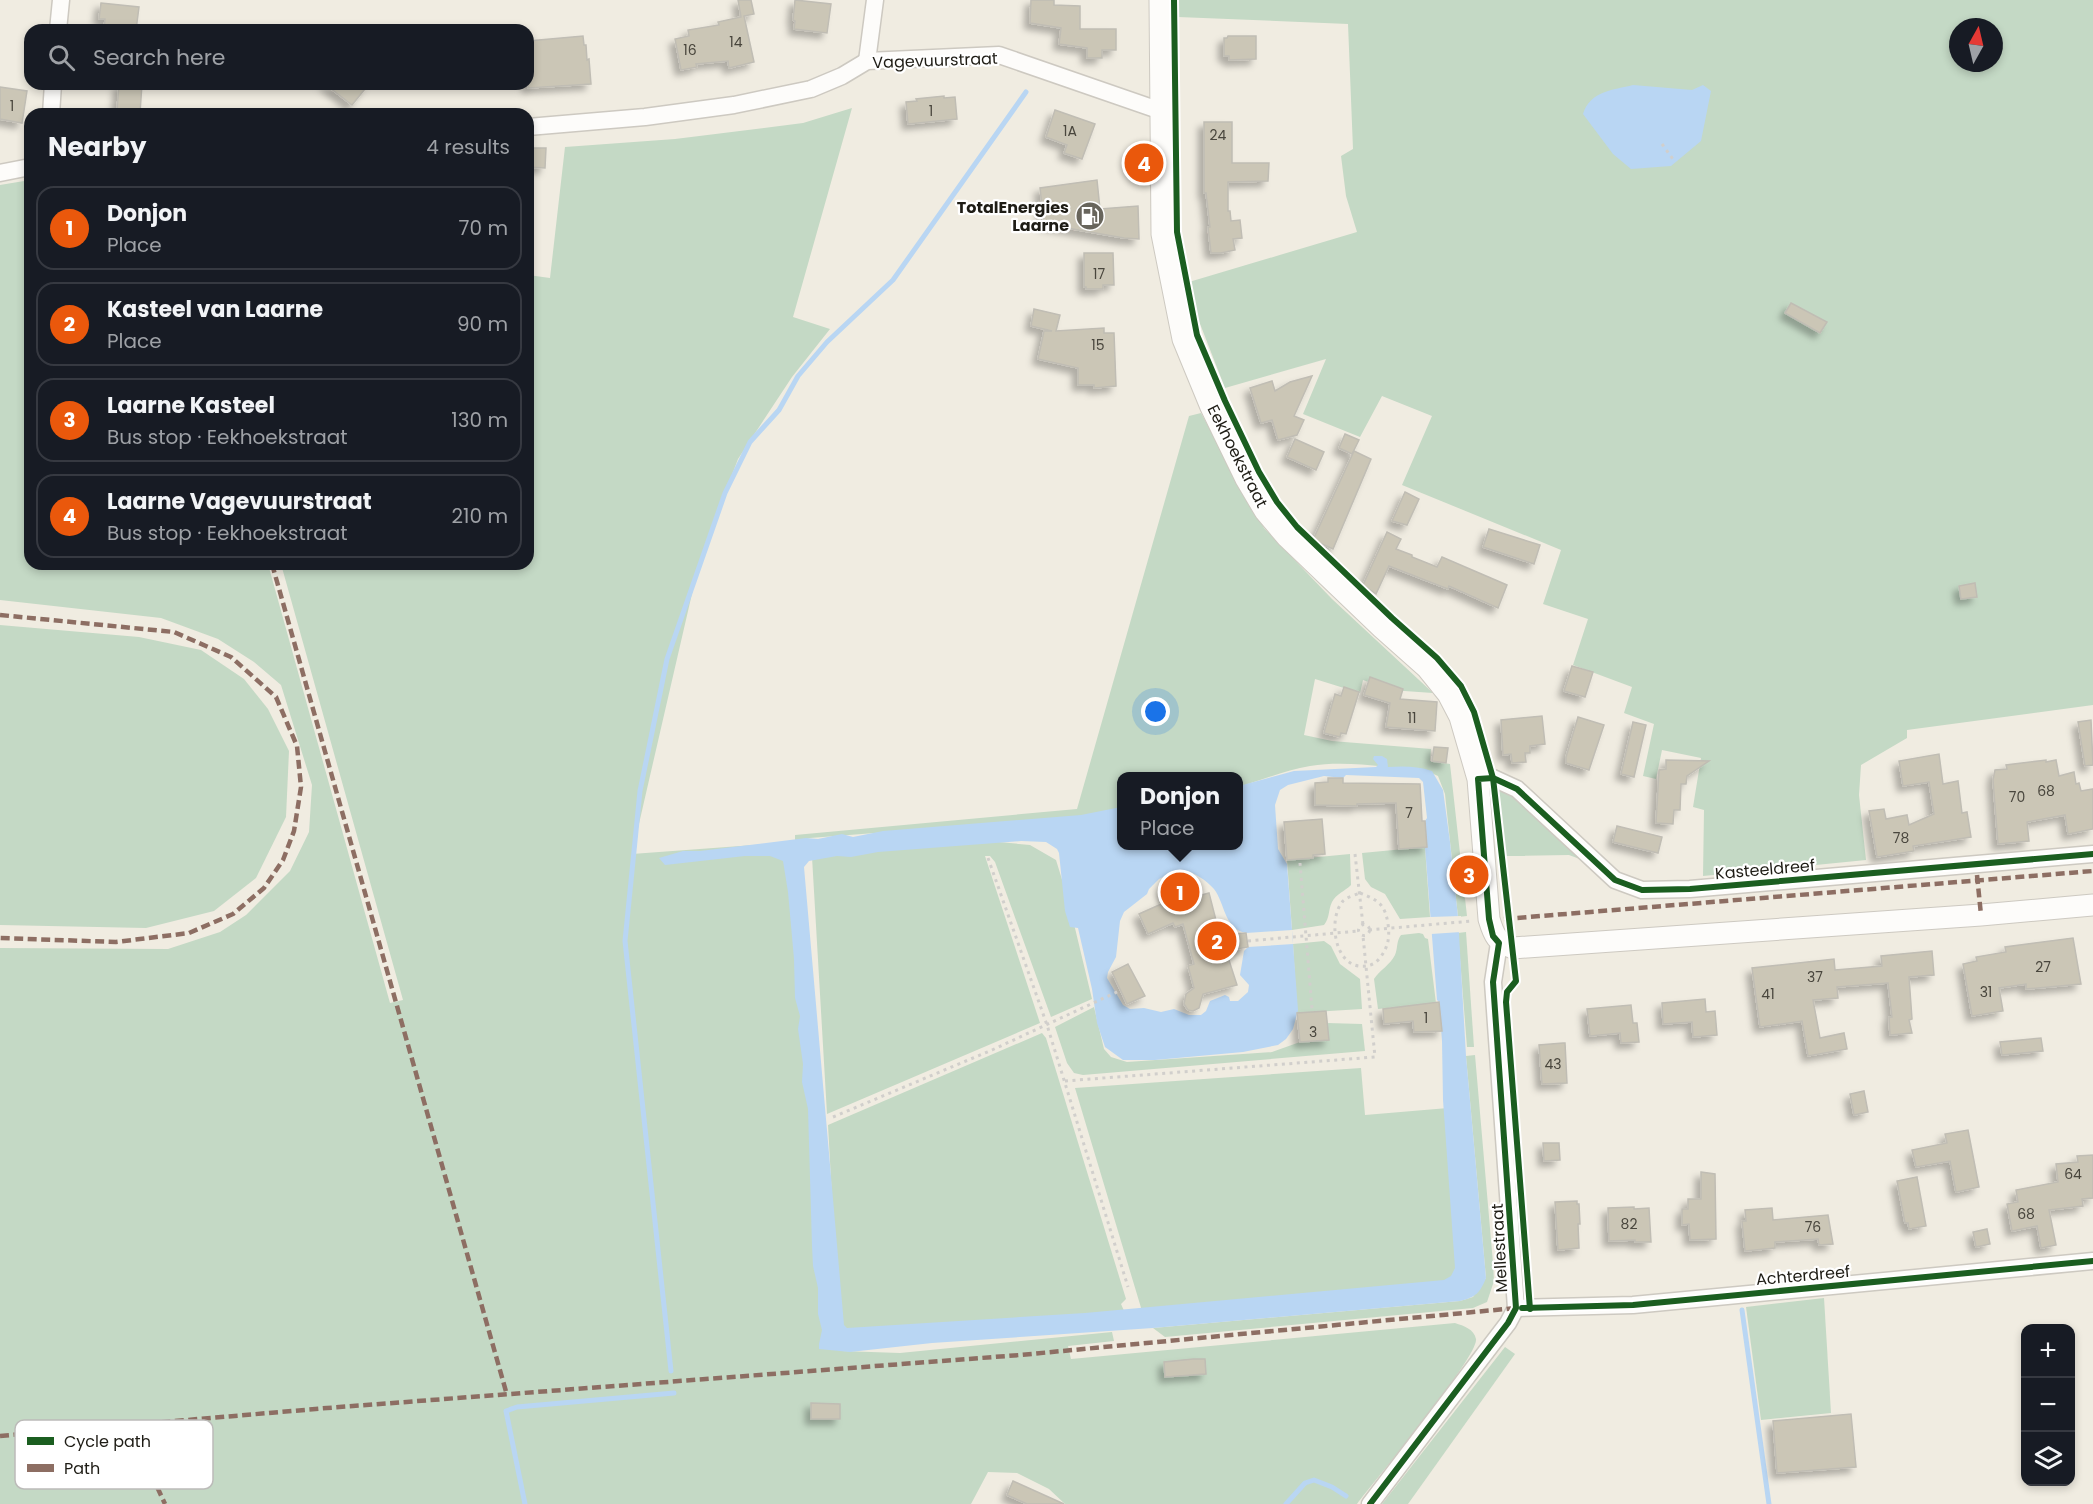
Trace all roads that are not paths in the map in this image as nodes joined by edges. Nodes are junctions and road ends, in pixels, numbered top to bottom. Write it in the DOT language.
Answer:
graph roads {
  1 [pos="61,0"];
  2 [pos="875,0"];
  3 [pos="1160,0"];
  4 [pos="59,24"];
  5 [pos="867,61"];
  6 [pos="53,90"];
  7 [pos="51,108"];
  8 [pos="1161,111"];
  9 [pos="534,126"];
  10 [pos="24,169"];
  11 [pos="0,173"];
  12 [pos="1478,779"];
  13 [pos="2093,854"];
  14 [pos="2093,905"];
  15 [pos="1499,943"];
  16 [pos="2093,1261"];
  17 [pos="1516,1308"];
  18 [pos="1370,1504"];
  1 -- 4 [label="street"];
  2 -- 5 [label="street"];
  3 -- 8 [label="street, Eekhoekstraat"];
  5 -- 8 [label="street, Vagevuurstraat"];
  5 -- 9 [label="street, Vagevuurstraat"];
  6 -- 7 [label="street"];
  8 -- 12 [label="street, Eekhoekstraat"];
  10 -- 11 [label="street"];
  12 -- 13 [label="street, Kasteeldreef"];
  12 -- 15 [label="street, Eekhoekstraat"];
  14 -- 15 [label="street"];
  15 -- 17 [label="street, Mellestraat"];
  16 -- 17 [label="street, Achterdreef"];
  17 -- 18 [label="street, Mellestraat"];
}
